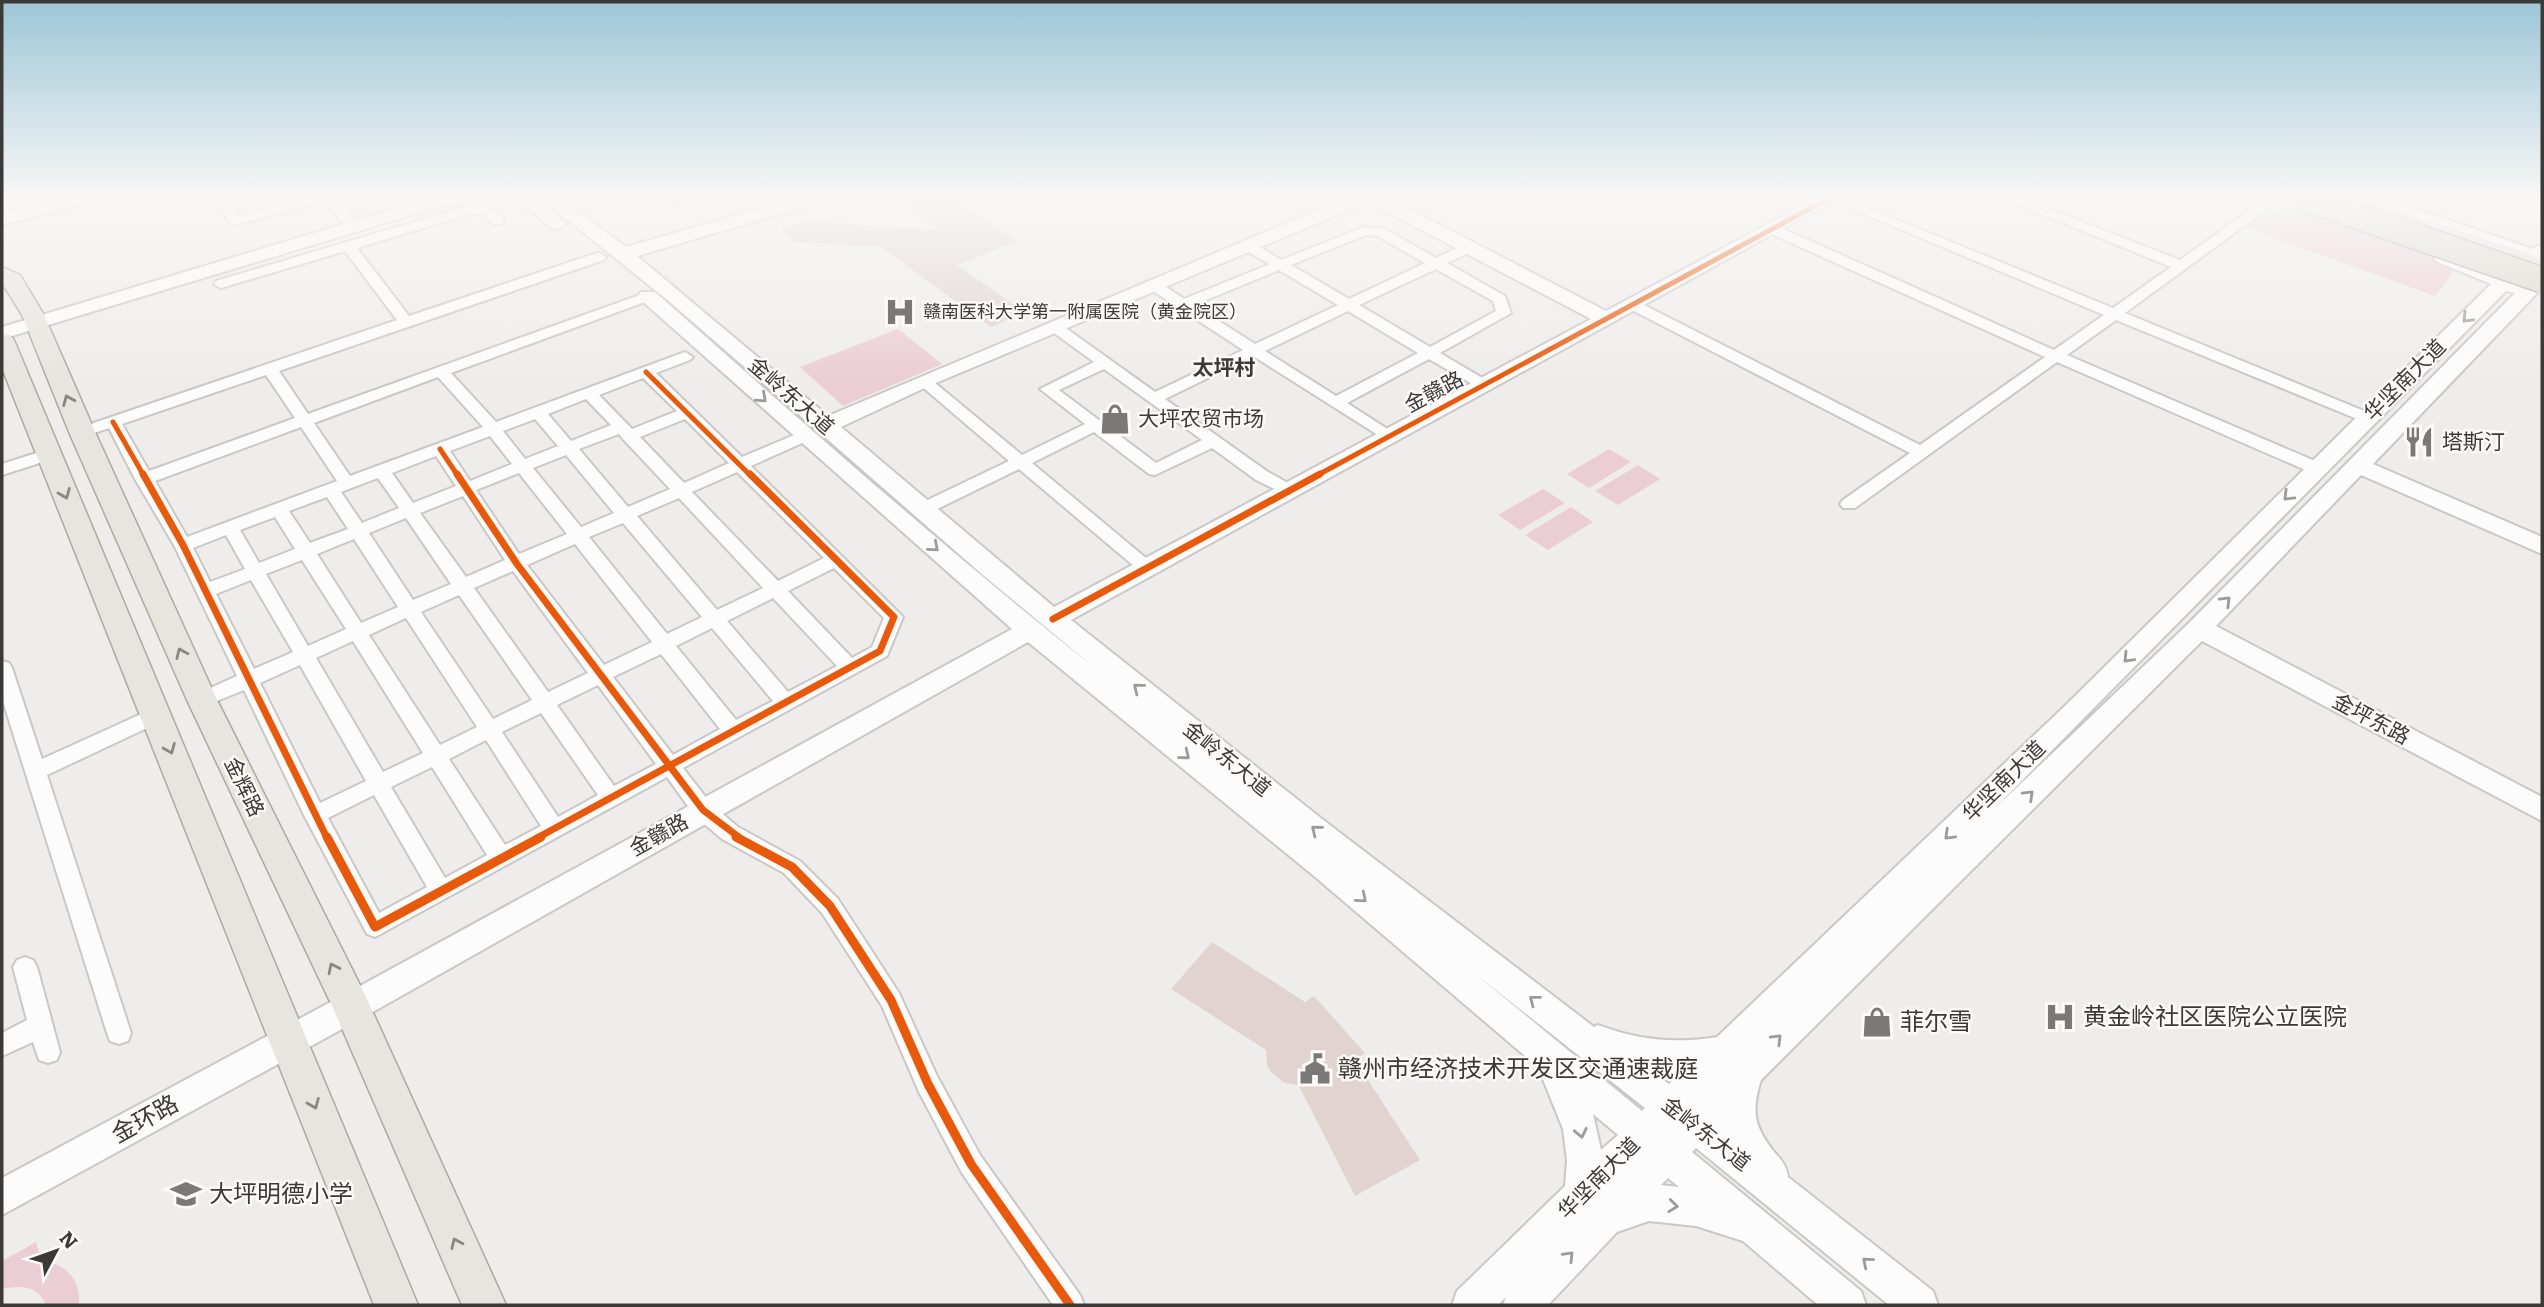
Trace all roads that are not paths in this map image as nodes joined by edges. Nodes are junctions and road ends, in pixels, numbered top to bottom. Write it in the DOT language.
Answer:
graph roads {
  1 [pos="230,257"];
  2 [pos="268,257"];
  3 [pos="311,257"];
  4 [pos="356,257"];
  5 [pos="605,257"];
  6 [pos="613,257"];
  7 [pos="613,257"];
  8 [pos="1226,257"];
  9 [pos="1267,257"];
  10 [pos="1301,257"];
  11 [pos="1422,257"];
  12 [pos="1449,257"];
  13 [pos="1489,257"];
  14 [pos="1720,257"];
  15 [pos="1835,257"];
  16 [pos="1975,257"];
  17 [pos="2159,257"];
  18 [pos="2195,257"];
  19 [pos="2479,257"];
  20 [pos="2479,257"];
  21 [pos="2488,257"];
  22 [pos="2491,257"];
  23 [pos="2497,257"];
  24 [pos="1434,264"];
  25 [pos="1281,265"];
  26 [pos="2182,266"];
  27 [pos="2,273"];
  28 [pos="2534,274"];
  29 [pos="221,284"];
  30 [pos="1155,286"];
  31 [pos="648,296"];
  32 [pos="1184,304"];
  33 [pos="1633,304"];
  34 [pos="1349,305"];
  35 [pos="2113,315"];
  36 [pos="34,319"];
  37 [pos="1607,319"];
  38 [pos="406,323"];
  39 [pos="2,324"];
  40 [pos="1055,327"];
  41 [pos="2,333"];
  42 [pos="2,340"];
  43 [pos="1255,350"];
  44 [pos="1429,352"];
  45 [pos="2056,356"];
  46 [pos="685,358"];
  47 [pos="1105,363"];
  48 [pos="270,369"];
  49 [pos="442,371"];
  50 [pos="646,372"];
  51 [pos="924,381"];
  52 [pos="1485,385"];
  53 [pos="589,393"];
  54 [pos="1154,398"];
  55 [pos="1337,402"];
  56 [pos="538,412"];
  57 [pos="686,413"];
  58 [pos="2368,418"];
  59 [pos="306,420"];
  60 [pos="113,422"];
  61 [pos="1094,426"];
  62 [pos="493,429"];
  63 [pos="625,431"];
  64 [pos="815,431"];
  65 [pos="82,432"];
  66 [pos="1389,437"];
  67 [pos="1213,441"];
  68 [pos="569,448"];
  69 [pos="440,449"];
  70 [pos="1921,452"];
  71 [pos="49,454"];
  72 [pos="1020,462"];
  73 [pos="522,466"];
  74 [pos="741,466"];
  75 [pos="2358,466"];
  76 [pos="2316,468"];
  77 [pos="2,470"];
  78 [pos="382,471"];
  79 [pos="144,479"];
  80 [pos="339,487"];
  81 [pos="464,489"];
  82 [pos="1289,491"];
  83 [pos="683,492"];
  84 [pos="1849,504"];
  85 [pos="279,509"];
  86 [pos="410,510"];
  87 [pos="921,510"];
  88 [pos="627,516"];
  89 [pos="230,528"];
  90 [pos="358,531"];
  91 [pos="579,537"];
  92 [pos="183,545"];
  93 [pos="2542,546"];
  94 [pos="306,551"];
  95 [pos="835,560"];
  96 [pos="517,564"];
  97 [pos="1147,568"];
  98 [pos="256,571"];
  99 [pos="464,588"];
  100 [pos="775,589"];
  101 [pos="205,591"];
  102 [pos="411,611"];
  103 [pos="715,619"];
  104 [pos="1041,624"];
  105 [pos="2199,628"];
  106 [pos="359,634"];
  107 [pos="664,644"];
  108 [pos="305,657"];
  109 [pos="2,667"];
  110 [pos="850,668"];
  111 [pos="602,674"];
  112 [pos="250,681"];
  113 [pos="202,700"];
  114 [pos="544,702"];
  115 [pos="786,703"];
  116 [pos="157,715"];
  117 [pos="489,729"];
  118 [pos="733,731"];
  119 [pos="436,756"];
  120 [pos="670,766"];
  121 [pos="36,771"];
  122 [pos="379,784"];
  123 [pos="611,798"];
  124 [pos="703,810"];
  125 [pos="2542,810"];
  126 [pos="315,815"];
  127 [pos="555,829"];
  128 [pos="501,858"];
  129 [pos="1334,860"];
  130 [pos="441,891"];
  131 [pos="25,967"];
  132 [pos="352,1007"];
  133 [pos="40,1026"];
  134 [pos="1568,1027"];
  135 [pos="119,1033"];
  136 [pos="288,1040"];
  137 [pos="2,1045"];
  138 [pos="1541,1050"];
  139 [pos="48,1052"];
  140 [pos="1737,1060"];
  141 [pos="1671,1106"];
  142 [pos="1695,1125"];
  143 [pos="1642,1135"];
  144 [pos="1667,1155"];
  145 [pos="2,1197"];
  146 [pos="1795,1203"];
  147 [pos="1595,1206"];
  148 [pos="1765,1236"];
  149 [pos="396,1305"];
  150 [pos="484,1305"];
  151 [pos="1070,1305"];
  152 [pos="1471,1305"];
  153 [pos="1522,1305"];
  154 [pos="1847,1305"];
  155 [pos="1919,1305"];
  1 -- 36 [label="main road"];
  2 -- 36 [label="main road"];
  3 -- 29 [label="street"];
  4 -- 38 [label="street"];
  5 -- 38 [label="street"];
  6 -- 31 [label="main road, 金岭东大道"];
  7 -- 64 [label="main road, 金岭东大道"];
  8 -- 30 [label="main road"];
  9 -- 25 [label="street"];
  10 -- 25 [label="street"];
  11 -- 24 [label="street"];
  12 -- 24 [label="street"];
  13 -- 37 [label="main road"];
  14 -- 33 [label="main road, 金赣路"];
  15 -- 45 [label="street"];
  16 -- 35 [label="street"];
  17 -- 26 [label="street"];
  18 -- 26 [label="street"];
  19 -- 28 [label="highway, bridge"];
  20 -- 28 [label="main road"];
  21 -- 28 [label="highway"];
  22 -- 28 [label="main road"];
  23 -- 28 [label="main road"];
  24 -- 34 [label="street"];
  24 -- 44 [label="street"];
  25 -- 32 [label="street"];
  25 -- 34 [label="street"];
  26 -- 35 [label="street"];
  27 -- 36 [label="main road, 金辉路"];
  28 -- 58 [label="main road, 华坚南大道, one-way"];
  28 -- 75 [label="main road, 华坚南大道"];
  30 -- 32 [label="street"];
  30 -- 40 [label="main road"];
  31 -- 49 [label="street"];
  31 -- 64 [label="main road, 金岭东大道, one-way"];
  32 -- 43 [label="street"];
  33 -- 37 [label="main road, 金赣路"];
  33 -- 70 [label="street"];
  34 -- 43 [label="street"];
  34 -- 44 [label="street"];
  35 -- 45 [label="street"];
  35 -- 58 [label="street"];
  36 -- 39 [label="main road"];
  36 -- 41 [label="main road"];
  65 -- 36 [label="main road, 金辉路, one-way"];
  37 -- 52 [label="main road, 金赣路"];
  38 -- 48 [label="street"];
  40 -- 47 [label="street"];
  40 -- 51 [label="main road"];
  42 -- 71 [label="main road"];
  43 -- 54 [label="street"];
  43 -- 55 [label="street"];
  44 -- 52 [label="street"];
  44 -- 55 [label="street"];
  45 -- 70 [label="street"];
  45 -- 76 [label="street"];
  46 -- 50 [label="street"];
  47 -- 54 [label="street"];
  47 -- 61 [label="street"];
  48 -- 59 [label="street"];
  48 -- 60 [label="street"];
  49 -- 59 [label="street"];
  49 -- 62 [label="street"];
  50 -- 53 [label="street"];
  50 -- 57 [label="street"];
  51 -- 64 [label="main road"];
  51 -- 72 [label="street"];
  52 -- 66 [label="main road, 金赣路"];
  53 -- 56 [label="street"];
  53 -- 63 [label="street"];
  54 -- 67 [label="street"];
  55 -- 66 [label="street"];
  56 -- 62 [label="street"];
  56 -- 68 [label="street"];
  57 -- 63 [label="street"];
  57 -- 74 [label="street"];
  58 -- 76 [label="main road, 华坚南大道"];
  59 -- 79 [label="street"];
  59 -- 80 [label="street"];
  60 -- 65 [label="street"];
  60 -- 79 [label="street"];
  61 -- 67 [label="street"];
  61 -- 72 [label="street"];
  62 -- 69 [label="street"];
  62 -- 73 [label="street"];
  63 -- 68 [label="street"];
  63 -- 83 [label="street"];
  64 -- 74 [label="street"];
  64 -- 87 [label="main road, 金岭东大道"];
  64 -- 104 [label="main road, 金岭东大道, one-way"];
  113 -- 65 [label="main road, 金辉路, one-way"];
  66 -- 82 [label="main road, 金赣路"];
  67 -- 82 [label="street"];
  68 -- 73 [label="street"];
  68 -- 88 [label="street"];
  69 -- 78 [label="street"];
  69 -- 81 [label="street"];
  70 -- 84 [label="street"];
  71 -- 77 [label="street"];
  71 -- 116 [label="main road, one-way"];
  72 -- 87 [label="street"];
  72 -- 97 [label="street"];
  73 -- 81 [label="street"];
  73 -- 91 [label="street"];
  74 -- 83 [label="street"];
  74 -- 95 [label="street"];
  75 -- 93 [label="main road"];
  105 -- 75 [label="main road, 华坚南大道, one-way"];
  76 -- 140 [label="main road, 华坚南大道, one-way"];
  78 -- 80 [label="street"];
  78 -- 86 [label="street"];
  79 -- 92 [label="street"];
  80 -- 85 [label="street"];
  80 -- 90 [label="street"];
  81 -- 86 [label="street"];
  81 -- 96 [label="street"];
  82 -- 97 [label="main road, 金赣路"];
  83 -- 88 [label="street"];
  83 -- 100 [label="street"];
  85 -- 89 [label="street"];
  85 -- 94 [label="street"];
  86 -- 90 [label="street"];
  86 -- 99 [label="street"];
  87 -- 104 [label="main road, 金岭东大道"];
  88 -- 91 [label="street"];
  88 -- 103 [label="street"];
  89 -- 92 [label="street"];
  89 -- 98 [label="street"];
  90 -- 94 [label="street"];
  90 -- 102 [label="street"];
  91 -- 96 [label="street"];
  91 -- 107 [label="street"];
  92 -- 101 [label="street"];
  94 -- 98 [label="street"];
  94 -- 106 [label="street"];
  95 -- 100 [label="street"];
  95 -- 110 [label="street"];
  96 -- 99 [label="street"];
  96 -- 111 [label="street"];
  97 -- 104 [label="main road, 金赣路"];
  98 -- 101 [label="street"];
  98 -- 108 [label="street"];
  99 -- 102 [label="street"];
  99 -- 114 [label="street"];
  100 -- 103 [label="street"];
  100 -- 110 [label="street"];
  101 -- 112 [label="street"];
  102 -- 106 [label="street"];
  102 -- 117 [label="street"];
  103 -- 107 [label="street"];
  103 -- 115 [label="street"];
  104 -- 124 [label="main road, 金赣路"];
  104 -- 129 [label="main road, 金岭东大道"];
  105 -- 125 [label="main road, 金坪东路"];
  140 -- 105 [label="main road, 华坚南大道, one-way"];
  106 -- 108 [label="street"];
  106 -- 119 [label="street"];
  107 -- 111 [label="street"];
  107 -- 118 [label="street"];
  108 -- 112 [label="street"];
  108 -- 122 [label="street"];
  109 -- 121 [label="street"];
  110 -- 115 [label="street"];
  111 -- 114 [label="street"];
  111 -- 120 [label="street"];
  112 -- 113 [label="street"];
  112 -- 126 [label="street"];
  132 -- 113 [label="main road, 金辉路, one-way"];
  114 -- 117 [label="street"];
  114 -- 123 [label="street"];
  115 -- 118 [label="street"];
  116 -- 121 [label="street"];
  116 -- 136 [label="main road, one-way"];
  117 -- 119 [label="street"];
  117 -- 127 [label="street"];
  118 -- 120 [label="street"];
  119 -- 122 [label="street"];
  119 -- 128 [label="street"];
  120 -- 123 [label="street"];
  120 -- 124 [label="street"];
  121 -- 135 [label="street"];
  122 -- 126 [label="street"];
  122 -- 130 [label="street"];
  123 -- 127 [label="street"];
  124 -- 132 [label="main road, 金赣路"];
  124 -- 151 [label="street"];
  126 -- 130 [label="street"];
  127 -- 128 [label="street"];
  128 -- 130 [label="street"];
  134 -- 129 [label="main road, 金岭东大道, one-way"];
  129 -- 138 [label="main road, 金岭东大道, one-way"];
  131 -- 133 [label="street"];
  132 -- 136 [label="main road, 金赣路"];
  150 -- 132 [label="main road, 金辉路, one-way"];
  133 -- 137 [label="street"];
  133 -- 139 [label="street"];
  134 -- 140 [label="main road"];
  134 -- 141 [label="main road, 金岭东大道"];
  136 -- 145 [label="main road, 金环路"];
  136 -- 149 [label="main road, one-way"];
  138 -- 143 [label="main road, 金岭东大道"];
  138 -- 147 [label="main road, one-way"];
  140 -- 141 [label="main road, 华坚南大道"];
  140 -- 142 [label="main road, 华坚南大道"];
  140 -- 146 [label="main road"];
  141 -- 142 [label="main road, 金岭东大道"];
  141 -- 143 [label="main road, 华坚南大道"];
  142 -- 144 [label="main road, 华坚南大道"];
  142 -- 146 [label="main road, 金岭东大道"];
  143 -- 144 [label="main road, 金岭东大道"];
  143 -- 147 [label="main road, 华坚南大道"];
  144 -- 147 [label="main road, 华坚南大道"];
  144 -- 148 [label="main road, 金岭东大道"];
  155 -- 146 [label="main road, 金岭东大道, one-way"];
  147 -- 148 [label="main road, one-way"];
  147 -- 152 [label="main road, 华坚南大道"];
  153 -- 147 [label="main road, 华坚南大道, one-way"];
  148 -- 154 [label="main road, 金岭东大道"];
}
